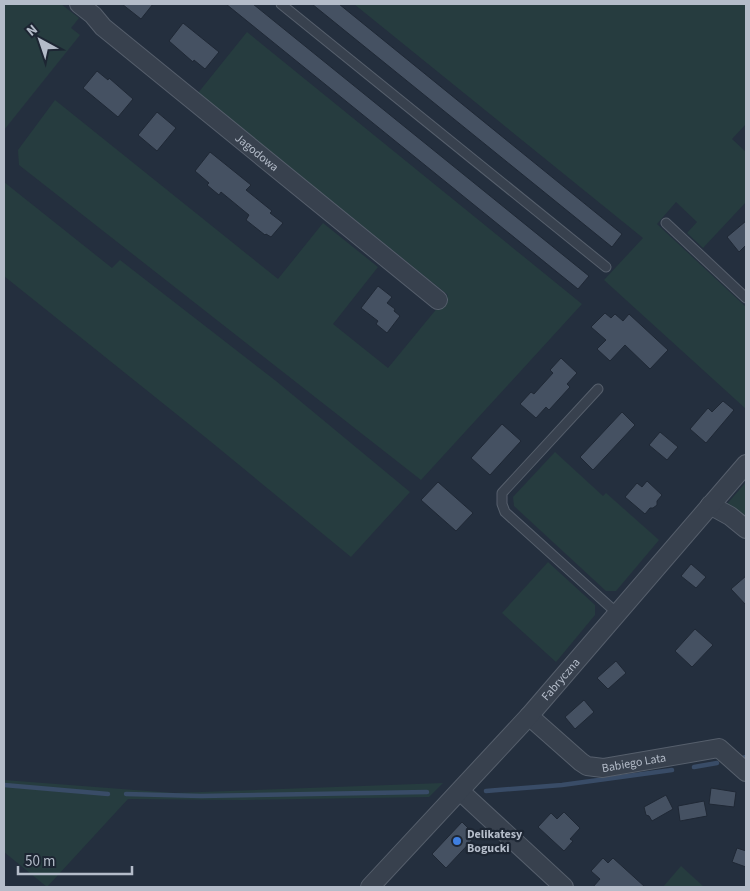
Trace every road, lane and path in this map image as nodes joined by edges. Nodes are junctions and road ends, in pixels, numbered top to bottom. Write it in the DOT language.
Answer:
graph roads {
  1 [pos="79,4"];
  2 [pos="281,4"];
  3 [pos="666,223"];
  4 [pos="606,267"];
  5 [pos="746,298"];
  6 [pos="438,300"];
  7 [pos="598,389"];
  8 [pos="746,464"];
  9 [pos="710,505"];
  10 [pos="746,530"];
  11 [pos="618,614"];
  12 [pos="529,716"];
  13 [pos="746,772"];
  14 [pos="460,791"];
  15 [pos="370,887"];
  16 [pos="564,887"];
  1 -- 6 [label="street, Jagodowa"];
  2 -- 4 [label="lane"];
  3 -- 5 [label="lane"];
  7 -- 11 [label="lane"];
  8 -- 9 [label="street, Fabryczna"];
  9 -- 10 [label="street"];
  9 -- 11 [label="street, Fabryczna"];
  11 -- 12 [label="street, Fabryczna"];
  12 -- 13 [label="street, Babiego Lata"];
  12 -- 14 [label="street, Fabryczna"];
  14 -- 15 [label="street, Fabryczna"];
  14 -- 16 [label="street"];
}
